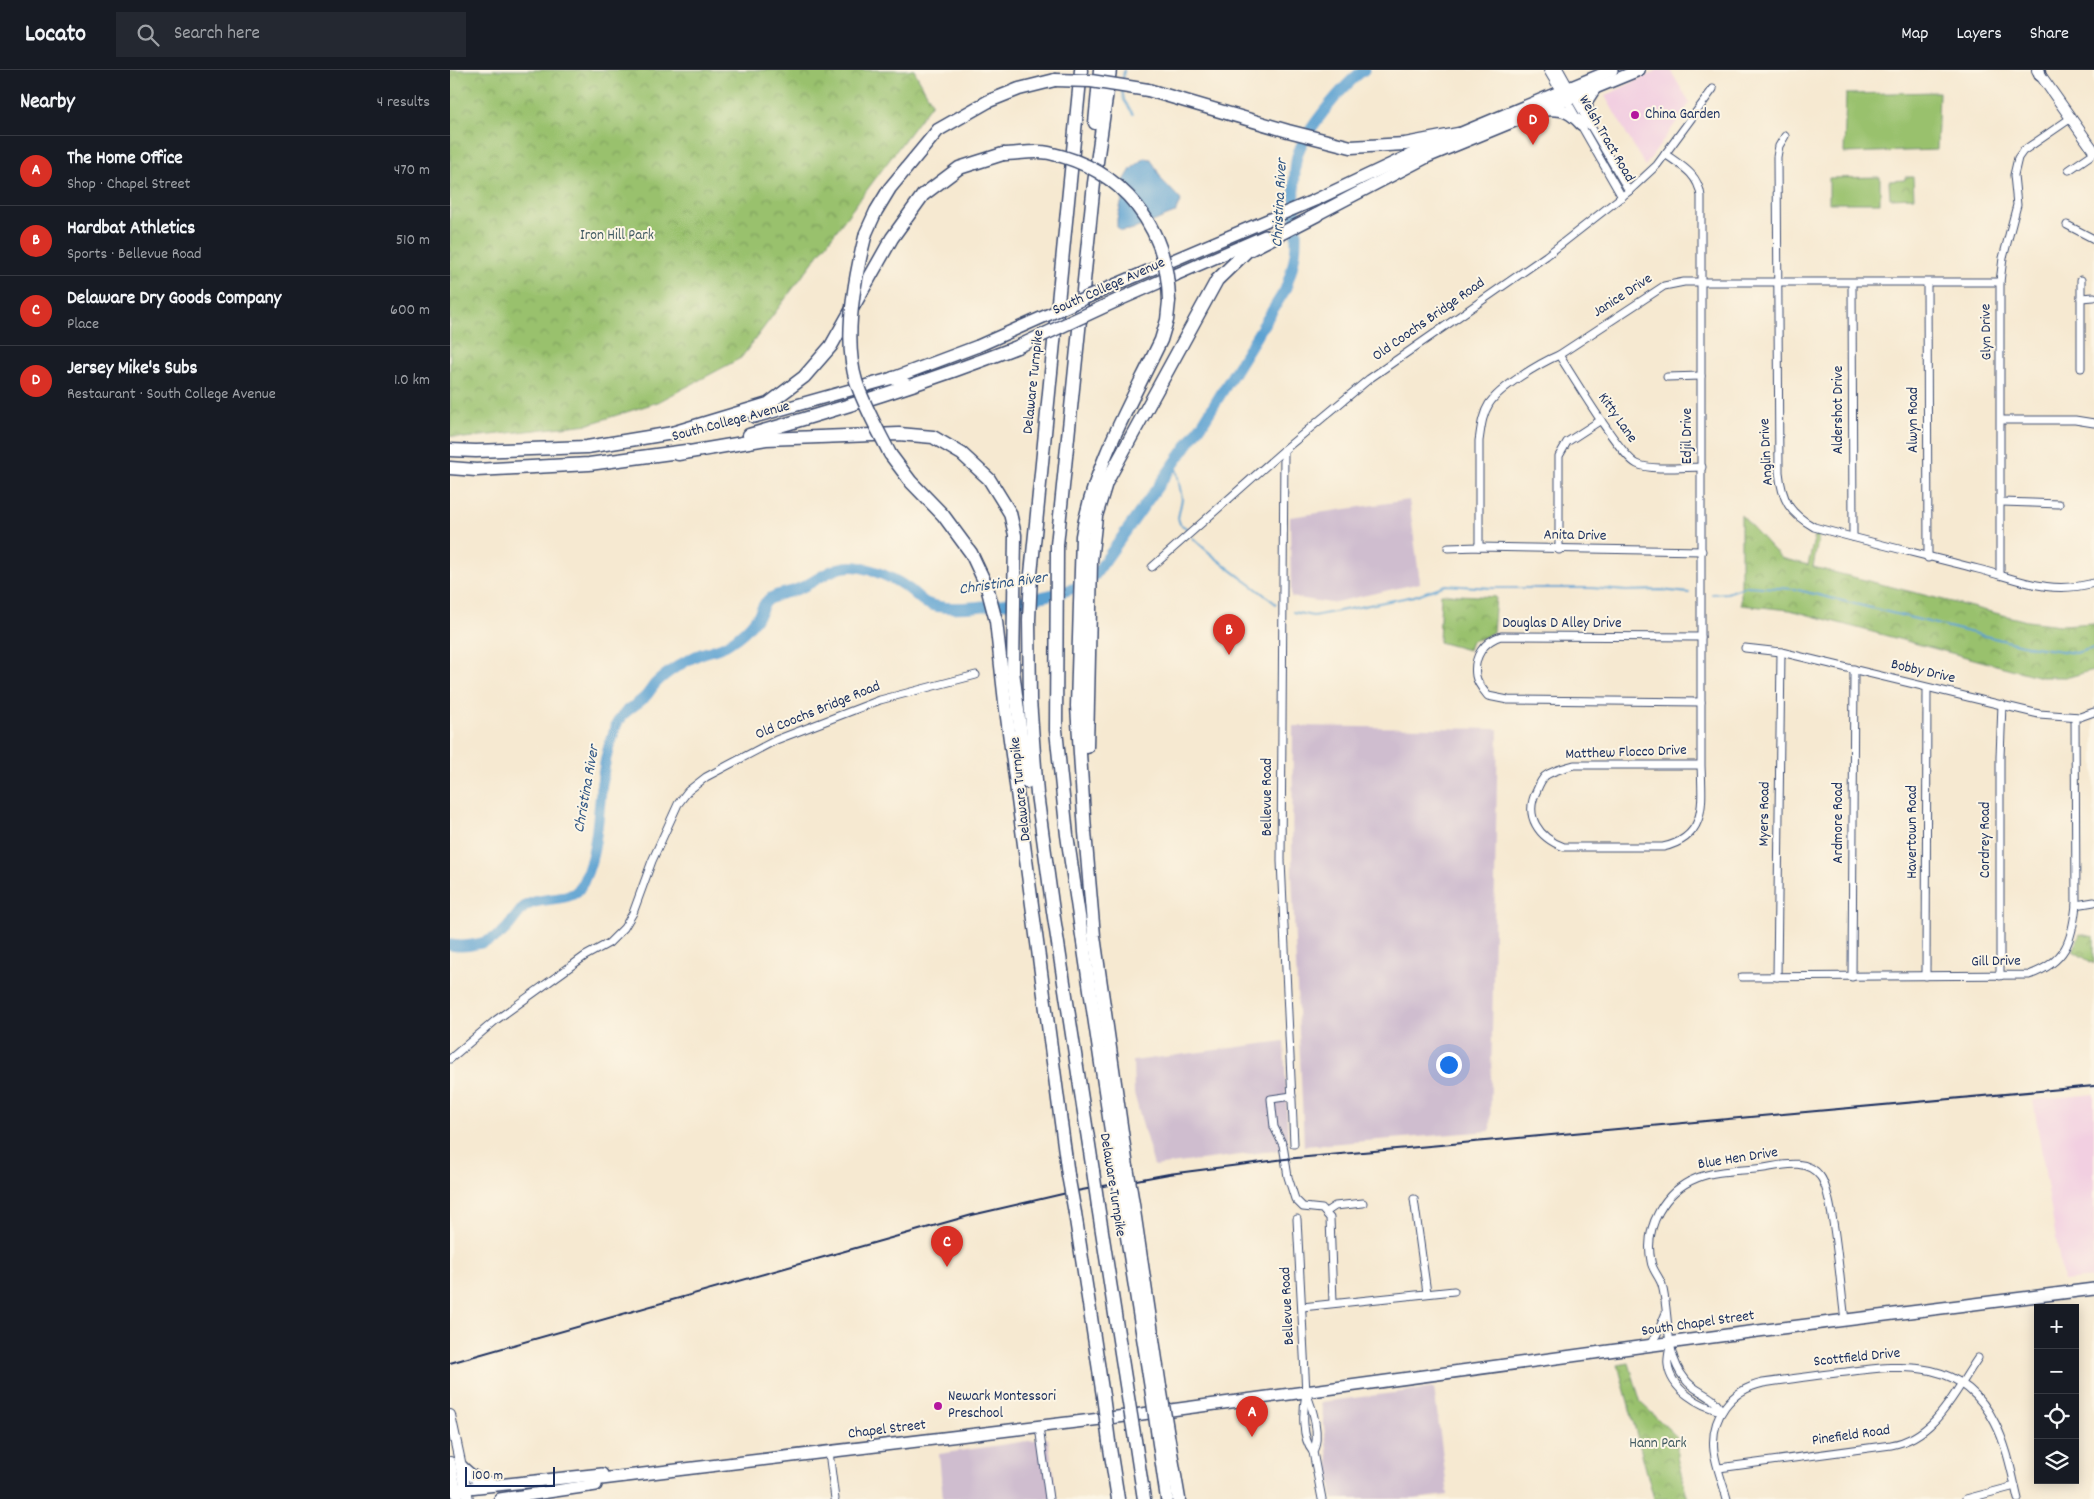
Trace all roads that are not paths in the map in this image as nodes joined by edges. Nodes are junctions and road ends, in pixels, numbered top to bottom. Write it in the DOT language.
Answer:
graph roads {
  1 [pos="1081,70"];
  2 [pos="1100,70"];
  3 [pos="1110,70"];
  4 [pos="1549,70"];
  5 [pos="1558,70"];
  6 [pos="1612,70"];
  7 [pos="1640,70"];
  8 [pos="2039,72"];
  9 [pos="1596,87"];
  10 [pos="1713,89"];
  11 [pos="1567,93"];
  12 [pos="1540,110"];
  13 [pos="2070,118"];
  14 [pos="1585,124"];
  15 [pos="1458,134"];
  16 [pos="1785,136"];
  17 [pos="2094,152"];
  18 [pos="1665,154"];
  19 [pos="2069,170"];
  20 [pos="1094,182"];
  21 [pos="1629,191"];
  22 [pos="1622,197"];
  23 [pos="1317,215"];
  24 [pos="2067,225"];
  25 [pos="1283,231"];
  26 [pos="2094,239"];
  27 [pos="1175,275"];
  28 [pos="2081,280"];
  29 [pos="1701,282"];
  30 [pos="1778,282"];
  31 [pos="1852,282"];
  32 [pos="2000,282"];
  33 [pos="1927,283"];
  34 [pos="2094,297"];
  35 [pos="2081,298"];
  36 [pos="1559,355"];
  37 [pos="2081,368"];
  38 [pos="1701,376"];
  39 [pos="1667,377"];
  40 [pos="893,378"];
  41 [pos="907,385"];
  42 [pos="754,417"];
  43 [pos="1601,420"];
  44 [pos="2002,420"];
  45 [pos="2094,423"];
  46 [pos="672,432"];
  47 [pos="450,450"];
  48 [pos="1284,450"];
  49 [pos="678,454"];
  50 [pos="1702,467"];
  51 [pos="450,468"];
  52 [pos="1102,479"];
  53 [pos="2002,502"];
  54 [pos="2059,504"];
  55 [pos="1853,537"];
  56 [pos="1479,547"];
  57 [pos="1448,548"];
  58 [pos="1559,550"];
  59 [pos="1702,551"];
  60 [pos="1928,558"];
  61 [pos="1152,567"];
  62 [pos="2000,576"];
  63 [pos="2094,583"];
  64 [pos="1701,638"];
  65 [pos="1745,648"];
  66 [pos="1781,652"];
  67 [pos="1854,669"];
  68 [pos="976,675"];
  69 [pos="1927,688"];
  70 [pos="1701,702"];
  71 [pos="2002,704"];
  72 [pos="2094,712"];
  73 [pos="2075,717"];
  74 [pos="1701,733"];
  75 [pos="1701,765"];
  76 [pos="1048,876"];
  77 [pos="2094,902"];
  78 [pos="2076,905"];
  79 [pos="1926,976"];
  80 [pos="2000,976"];
  81 [pos="1742,977"];
  82 [pos="1777,977"];
  83 [pos="1852,977"];
  84 [pos="450,1059"];
  85 [pos="1292,1096"];
  86 [pos="1294,1144"];
  87 [pos="1122,1169"];
  88 [pos="1414,1199"];
  89 [pos="1363,1203"];
  90 [pos="1326,1212"];
  91 [pos="1297,1219"];
  92 [pos="2094,1289"];
  93 [pos="1454,1291"];
  94 [pos="1428,1294"];
  95 [pos="1333,1302"];
  96 [pos="1302,1306"];
  97 [pos="1666,1312"];
  98 [pos="1845,1320"];
  99 [pos="1670,1343"];
  100 [pos="1649,1346"];
  101 [pos="1978,1358"];
  102 [pos="1960,1384"];
  103 [pos="1306,1393"];
  104 [pos="1722,1411"];
  105 [pos="450,1415"];
  106 [pos="1039,1426"];
  107 [pos="1163,1436"];
  108 [pos="829,1452"];
  109 [pos="456,1464"];
  110 [pos="1718,1468"];
  111 [pos="620,1477"];
  112 [pos="497,1485"];
  113 [pos="2015,1486"];
  114 [pos="459,1493"];
  115 [pos="500,1499"];
  116 [pos="835,1499"];
  117 [pos="1049,1499"];
  118 [pos="1118,1499"];
  119 [pos="1144,1499"];
  120 [pos="1167,1499"];
  121 [pos="1179,1499"];
  122 [pos="1322,1499"];
  123 [pos="1727,1499"];
  124 [pos="1966,1499"];
  125 [pos="2018,1499"];
  1 -- 76 [label="highway, Delaware Turnpike"];
  2 -- 20 [label="highway, Delaware Turnpike"];
  3 -- 20 [label="highway, Delaware Turnpike"];
  4 -- 11 [label="street, Welsh Tract Road"];
  5 -- 11 [label="street, Welsh Tract Road"];
  6 -- 11 [label="main road, South College Avenue"];
  7 -- 9 [label="main road, South College Avenue"];
  8 -- 13 [label="street"];
  9 -- 11 [label="main road, South College Avenue"];
  9 -- 14 [label="main road"];
  10 -- 18 [label="street, Old Coochs Bridge Road"];
  11 -- 12 [label="main road, South College Avenue"];
  11 -- 14 [label="street, Welsh Tract Road"];
  11 -- 15 [label="main road, South College Avenue"];
  12 -- 14 [label="main road"];
  12 -- 23 [label="main road, South College Avenue"];
  13 -- 17 [label="street"];
  13 -- 32 [label="street, Glyn Drive"];
  14 -- 21 [label="street, Welsh Tract Road"];
  14 -- 22 [label="street, Welsh Tract Road"];
  15 -- 40 [label="main road, South College Avenue, bridge"];
  15 -- 118 [label="highway, bridge"];
  16 -- 30 [label="street, Anglin Drive"];
  17 -- 19 [label="street"];
  18 -- 21 [label="street, Old Coochs Bridge Road"];
  18 -- 29 [label="street, Edjil Drive"];
  20 -- 87 [label="highway, Delaware Turnpike"];
  21 -- 22 [label="street, Old Coochs Bridge Road"];
  22 -- 48 [label="street, Old Coochs Bridge Road"];
  23 -- 25 [label="highway"];
  24 -- 26 [label="street"];
  25 -- 27 [label="main road, South College Avenue"];
  25 -- 52 [label="highway"];
  27 -- 41 [label="highway, South College Avenue, bridge"];
  28 -- 35 [label="street"];
  29 -- 30 [label="street, Janice Drive"];
  29 -- 36 [label="street, Janice Drive"];
  29 -- 38 [label="street, Edjil Drive"];
  30 -- 31 [label="street, Janice Drive"];
  30 -- 55 [label="street, Anglin Drive"];
  31 -- 33 [label="street, Janice Drive"];
  31 -- 55 [label="street, Aldershot Drive"];
  32 -- 33 [label="street, Janice Drive"];
  32 -- 44 [label="street, Glyn Drive"];
  33 -- 60 [label="street, Alwyn Road"];
  34 -- 35 [label="street"];
  35 -- 37 [label="street"];
  36 -- 43 [label="street, Kitty Lane"];
  36 -- 56 [label="street, Janice Drive"];
  38 -- 39 [label="street"];
  38 -- 50 [label="street, Edjil Drive"];
  40 -- 41 [label="highway"];
  40 -- 42 [label="main road, South College Avenue"];
  41 -- 49 [label="highway, South College Avenue"];
  42 -- 46 [label="highway, South College Avenue"];
  43 -- 50 [label="street, Kitty Lane"];
  43 -- 58 [label="street"];
  44 -- 45 [label="street"];
  44 -- 53 [label="street, Glyn Drive"];
  46 -- 47 [label="highway, South College Avenue"];
  46 -- 52 [label="highway, bridge"];
  48 -- 61 [label="street, Old Coochs Bridge Road"];
  48 -- 85 [label="street, Bellevue Road"];
  49 -- 51 [label="highway, South College Avenue"];
  49 -- 76 [label="highway"];
  50 -- 59 [label="street, Edjil Drive"];
  52 -- 87 [label="highway"];
  53 -- 54 [label="street"];
  53 -- 62 [label="street, Glyn Drive"];
  55 -- 60 [label="street, Anglin Drive"];
  56 -- 57 [label="street, Anita Drive"];
  56 -- 58 [label="street, Anita Drive"];
  58 -- 59 [label="street, Anita Drive"];
  59 -- 64 [label="street, Edjil Drive"];
  60 -- 62 [label="street, Anglin Drive"];
  62 -- 63 [label="street, Anglin Drive"];
  64 -- 70 [label="street, Edjil Drive"];
  64 -- 70 [label="street, Douglas D Alley Drive"];
  65 -- 66 [label="street, Bobby Drive"];
  66 -- 67 [label="street, Bobby Drive"];
  66 -- 82 [label="street, Myers Road"];
  67 -- 69 [label="street, Bobby Drive"];
  67 -- 83 [label="street, Ardmore Road"];
  68 -- 84 [label="street, Old Coochs Bridge Road"];
  69 -- 71 [label="street, Bobby Drive"];
  69 -- 79 [label="street, Havertown Road"];
  70 -- 74 [label="street, Edjil Drive"];
  71 -- 73 [label="street, Bobby Drive"];
  71 -- 80 [label="street, Cordrey Road"];
  72 -- 73 [label="street, Bobby Drive"];
  73 -- 78 [label="street, Gill Drive"];
  74 -- 75 [label="street, Matthew Flocco Drive"];
  75 -- 75 [label="street, Matthew Flocco Drive"];
  76 -- 119 [label="highway, Delaware Turnpike, bridge"];
  77 -- 78 [label="street"];
  78 -- 80 [label="street, Gill Drive"];
  79 -- 80 [label="street, Gill Drive"];
  79 -- 83 [label="street, Gill Drive"];
  81 -- 82 [label="street, Gill Drive"];
  82 -- 83 [label="street, Gill Drive"];
  85 -- 86 [label="street, Bellevue Road"];
  85 -- 90 [label="street"];
  87 -- 107 [label="highway, Delaware Turnpike, bridge"];
  88 -- 94 [label="street"];
  89 -- 90 [label="street"];
  90 -- 95 [label="street"];
  91 -- 96 [label="street, Bellevue Road"];
  92 -- 98 [label="main road, South Chapel Street"];
  93 -- 94 [label="street"];
  94 -- 95 [label="street"];
  95 -- 96 [label="street"];
  96 -- 103 [label="street, Bellevue Road"];
  97 -- 98 [label="street, Blue Hen Drive"];
  97 -- 99 [label="street, Blue Hen Drive"];
  97 -- 100 [label="street"];
  98 -- 99 [label="main road, South Chapel Street"];
  99 -- 100 [label="main road, South Chapel Street"];
  99 -- 104 [label="street, Blue Hen Drive"];
  100 -- 103 [label="main road, South Chapel Street"];
  101 -- 102 [label="street, Pinefield Road"];
  102 -- 104 [label="street, Scottfield Drive"];
  102 -- 110 [label="street, Pinefield Road"];
  102 -- 113 [label="street, Scottfield Drive"];
  103 -- 106 [label="main road, Chapel Street"];
  103 -- 122 [label="street, Bellevue Road"];
  104 -- 110 [label="street"];
  105 -- 109 [label="street"];
  106 -- 108 [label="main road, Chapel Street"];
  106 -- 117 [label="street"];
  107 -- 120 [label="highway, Delaware Turnpike"];
  107 -- 121 [label="highway"];
  108 -- 111 [label="main road, Chapel Street"];
  108 -- 116 [label="street"];
  109 -- 112 [label="main road"];
  109 -- 114 [label="street"];
  110 -- 123 [label="street"];
  111 -- 112 [label="main road, Chapel Street"];
  111 -- 115 [label="main road, Chapel Street"];
  112 -- 114 [label="main road, Chapel Street"];
  113 -- 124 [label="street"];
  113 -- 125 [label="street, Scottfield Drive"];
}
